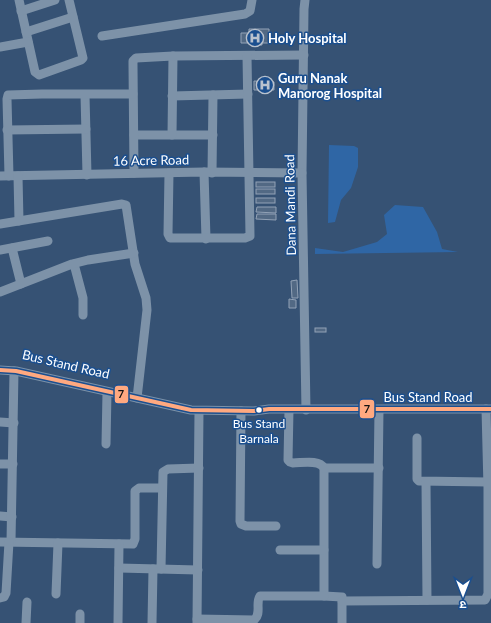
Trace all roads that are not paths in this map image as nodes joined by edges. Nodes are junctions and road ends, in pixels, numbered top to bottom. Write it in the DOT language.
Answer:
graph roads {
  1 [pos="19,0"];
  2 [pos="55,0"];
  3 [pos="69,0"];
  4 [pos="252,0"];
  5 [pos="305,0"];
  6 [pos="21,11"];
  7 [pos="73,17"];
  8 [pos="102,36"];
  9 [pos="27,37"];
  10 [pos="0,47"];
  11 [pos="304,55"];
  12 [pos="173,56"];
  13 [pos="248,56"];
  14 [pos="133,94"];
  15 [pos="248,94"];
  16 [pos="85,95"];
  17 [pos="213,95"];
  18 [pos="172,96"];
  19 [pos="86,129"];
  20 [pos="8,130"];
  21 [pos="134,135"];
  22 [pos="172,135"];
  23 [pos="213,135"];
  24 [pos="208,172"];
  25 [pos="134,173"];
  26 [pos="169,173"];
  27 [pos="250,173"];
  28 [pos="302,173"];
  29 [pos="87,175"];
  30 [pos="4,176"];
  31 [pos="18,176"];
  32 [pos="19,221"];
  33 [pos="0,224"];
  34 [pos="206,239"];
  35 [pos="48,241"];
  36 [pos="12,248"];
  37 [pos="0,250"];
  38 [pos="134,253"];
  39 [pos="74,264"];
  40 [pos="21,284"];
  41 [pos="0,292"];
  42 [pos="83,315"];
  43 [pos="0,364"];
  44 [pos="0,370"];
  45 [pos="14,371"];
  46 [pos="107,392"];
  47 [pos="137,396"];
  48 [pos="269,409"];
  49 [pos="488,409"];
  50 [pos="289,410"];
  51 [pos="306,410"];
  52 [pos="379,410"];
  53 [pos="199,411"];
  54 [pos="241,411"];
  55 [pos="0,422"];
  56 [pos="14,423"];
  57 [pos="417,438"];
  58 [pos="106,444"];
  59 [pos="0,464"];
  60 [pos="13,464"];
  61 [pos="199,468"];
  62 [pos="324,468"];
  63 [pos="379,468"];
  64 [pos="426,482"];
  65 [pos="489,486"];
  66 [pos="162,488"];
  67 [pos="0,516"];
  68 [pos="12,517"];
  69 [pos="276,526"];
  70 [pos="7,542"];
  71 [pos="58,543"];
  72 [pos="119,544"];
  73 [pos="280,550"];
  74 [pos="324,550"];
  75 [pos="377,564"];
  76 [pos="119,568"];
  77 [pos="157,568"];
  78 [pos="198,570"];
  79 [pos="56,594"];
  80 [pos="324,596"];
  81 [pos="0,598"];
  82 [pos="427,600"];
  83 [pos="342,601"];
  84 [pos="27,602"];
  85 [pos="197,621"];
  86 [pos="26,623"];
  87 [pos="118,623"];
  88 [pos="152,623"];
  89 [pos="342,623"];
  1 -- 6 [label="street"];
  2 -- 6 [label="street"];
  3 -- 7 [label="street"];
  4 -- 8 [label="street"];
  5 -- 11 [label="street, Dana Mandi Road"];
  6 -- 9 [label="street"];
  7 -- 9 [label="street"];
  7 -- 9 [label="street"];
  9 -- 10 [label="street"];
  11 -- 13 [label="street"];
  11 -- 28 [label="street, Dana Mandi Road"];
  12 -- 13 [label="street"];
  12 -- 14 [label="street"];
  12 -- 18 [label="street"];
  13 -- 15 [label="street"];
  14 -- 16 [label="street"];
  14 -- 21 [label="street"];
  15 -- 17 [label="street"];
  15 -- 27 [label="street"];
  16 -- 19 [label="street"];
  16 -- 20 [label="street"];
  17 -- 18 [label="street"];
  17 -- 23 [label="street"];
  18 -- 22 [label="street"];
  19 -- 20 [label="street"];
  19 -- 29 [label="street"];
  20 -- 30 [label="street"];
  21 -- 22 [label="street"];
  21 -- 25 [label="street"];
  22 -- 23 [label="street"];
  23 -- 24 [label="street"];
  24 -- 26 [label="street, 16 Acre Road"];
  24 -- 27 [label="street, 16 Acre Road"];
  24 -- 34 [label="street"];
  25 -- 26 [label="street, 16 Acre Road"];
  25 -- 29 [label="street, 16 Acre Road"];
  26 -- 34 [label="street"];
  27 -- 28 [label="street, 16 Acre Road"];
  27 -- 34 [label="street"];
  28 -- 51 [label="street, Dana Mandi Road"];
  29 -- 31 [label="street, 16 Acre Road"];
  30 -- 31 [label="street, 16 Acre Road"];
  31 -- 32 [label="street"];
  32 -- 33 [label="street"];
  32 -- 38 [label="street"];
  35 -- 36 [label="street"];
  36 -- 37 [label="street"];
  36 -- 40 [label="street"];
  38 -- 39 [label="street"];
  38 -- 47 [label="street"];
  39 -- 40 [label="street"];
  39 -- 42 [label="street"];
  40 -- 41 [label="street"];
  43 -- 47 [label="street, Bus Stand Road"];
  44 -- 45 [label="street, Bus Stand Road"];
  45 -- 46 [label="street, Bus Stand Road"];
  45 -- 56 [label="street"];
  46 -- 47 [label="street, Bus Stand Road"];
  46 -- 58 [label="street"];
  47 -- 48 [label="street, Bus Stand Road"];
  47 -- 53 [label="street, Bus Stand Road"];
  48 -- 50 [label="street, Bus Stand Road"];
  48 -- 54 [label="street, Bus Stand Road"];
  49 -- 52 [label="street, Bus Stand Road"];
  49 -- 65 [label="street"];
  50 -- 51 [label="street, Bus Stand Road"];
  50 -- 62 [label="street"];
  51 -- 52 [label="street, Bus Stand Road"];
  52 -- 63 [label="street"];
  53 -- 54 [label="street, Bus Stand Road"];
  53 -- 61 [label="street"];
  54 -- 69 [label="street"];
  55 -- 56 [label="street"];
  56 -- 60 [label="street"];
  57 -- 64 [label="street"];
  59 -- 60 [label="street"];
  60 -- 68 [label="street"];
  61 -- 66 [label="street"];
  61 -- 78 [label="street"];
  62 -- 63 [label="street"];
  62 -- 74 [label="street"];
  63 -- 75 [label="street"];
  64 -- 65 [label="street"];
  64 -- 82 [label="street"];
  65 -- 82 [label="street"];
  66 -- 72 [label="street"];
  66 -- 77 [label="street"];
  67 -- 68 [label="street"];
  68 -- 70 [label="street"];
  70 -- 71 [label="street"];
  70 -- 81 [label="street"];
  71 -- 72 [label="street"];
  71 -- 79 [label="street"];
  72 -- 76 [label="street"];
  73 -- 74 [label="street"];
  74 -- 80 [label="street"];
  76 -- 77 [label="street"];
  76 -- 87 [label="street"];
  77 -- 78 [label="street"];
  77 -- 88 [label="street"];
  78 -- 85 [label="street"];
  80 -- 83 [label="street"];
  80 -- 85 [label="street"];
  82 -- 83 [label="street"];
  83 -- 89 [label="street"];
  84 -- 86 [label="street"];
}
